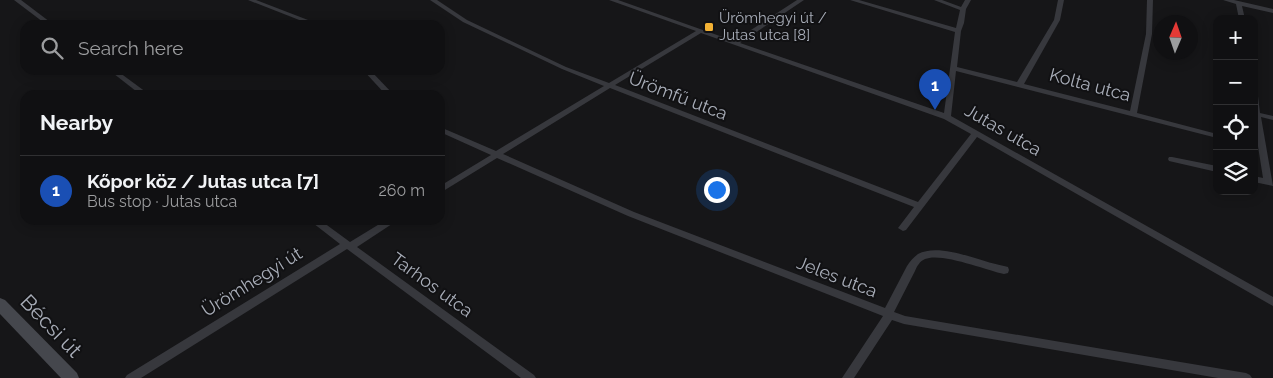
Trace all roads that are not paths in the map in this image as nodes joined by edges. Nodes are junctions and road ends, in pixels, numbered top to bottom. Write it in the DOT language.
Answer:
graph roads {
  1 [pos="17,0"];
  2 [pos="251,0"];
  3 [pos="433,0"];
  4 [pos="612,0"];
  5 [pos="801,0"];
  6 [pos="853,0"];
  7 [pos="937,0"];
  8 [pos="968,0"];
  9 [pos="1061,0"];
  10 [pos="1150,0"];
  11 [pos="1226,0"];
  12 [pos="1239,3"];
  13 [pos="961,9"];
  14 [pos="1273,11"];
  15 [pos="1241,15"];
  16 [pos="44,20"];
  17 [pos="305,20"];
  18 [pos="700,31"];
  19 [pos="958,31"];
  20 [pos="735,43"];
  21 [pos="954,68"];
  22 [pos="119,75"];
  23 [pos="371,75"];
  24 [pos="1020,84"];
  25 [pos="608,87"];
  26 [pos="139,90"];
  27 [pos="385,90"];
  28 [pos="1133,113"];
  29 [pos="1258,114"];
  30 [pos="947,117"];
  31 [pos="1273,118"];
  32 [pos="445,131"];
  33 [pos="1258,131"];
  34 [pos="976,133"];
  35 [pos="1213,135"];
  36 [pos="1259,148"];
  37 [pos="496,154"];
  38 [pos="1172,159"];
  39 [pos="1213,169"];
  40 [pos="1270,183"];
  41 [pos="445,187"];
  42 [pos="919,206"];
  43 [pos="321,225"];
  44 [pos="385,225"];
  45 [pos="904,228"];
  46 [pos="350,245"];
  47 [pos="1004,270"];
  48 [pos="1273,302"];
  49 [pos="0,304"];
  50 [pos="888,314"];
  51 [pos="71,378"];
  52 [pos="131,378"];
  53 [pos="530,378"];
  54 [pos="848,378"];
  55 [pos="1246,378"];
  1 -- 16 [label="street"];
  2 -- 17 [label="street"];
  3 -- 25 [label="street, Ürömfű utca"];
  4 -- 18 [label="street, Jutas utca"];
  5 -- 20 [label="street"];
  6 -- 19 [label="street"];
  7 -- 13 [label="street"];
  8 -- 13 [label="street"];
  9 -- 24 [label="street"];
  10 -- 28 [label="street"];
  11 -- 12 [label="street"];
  12 -- 14 [label="street"];
  12 -- 15 [label="street"];
  13 -- 19 [label="street"];
  18 -- 20 [label="street, Jutas utca"];
  18 -- 25 [label="street"];
  19 -- 21 [label="street"];
  20 -- 30 [label="street, Jutas utca"];
  21 -- 24 [label="street, Kolta utca"];
  21 -- 30 [label="street"];
  22 -- 26 [label="street"];
  23 -- 27 [label="street"];
  24 -- 28 [label="street, Kolta utca"];
  25 -- 37 [label="street"];
  25 -- 42 [label="street, Ürömfű utca"];
  28 -- 35 [label="street, Kolta utca"];
  29 -- 31 [label="street"];
  30 -- 34 [label="street, Jutas utca"];
  32 -- 37 [label="street, Jeles utca"];
  33 -- 36 [label="street"];
  34 -- 42 [label="street"];
  34 -- 48 [label="street, Jutas utca"];
  36 -- 40 [label="street"];
  37 -- 41 [label="street"];
  37 -- 50 [label="street, Jeles utca"];
  38 -- 39 [label="street"];
  42 -- 45 [label="street"];
  43 -- 46 [label="street, Tarhos utca"];
  44 -- 46 [label="street, Ürömhegyi út"];
  46 -- 52 [label="street, Ürömhegyi út"];
  46 -- 53 [label="street, Tarhos utca"];
  47 -- 50 [label="street"];
  49 -- 51 [label="street, Bécsi út"];
  50 -- 54 [label="street"];
  50 -- 55 [label="street, Jeles utca"];
}
